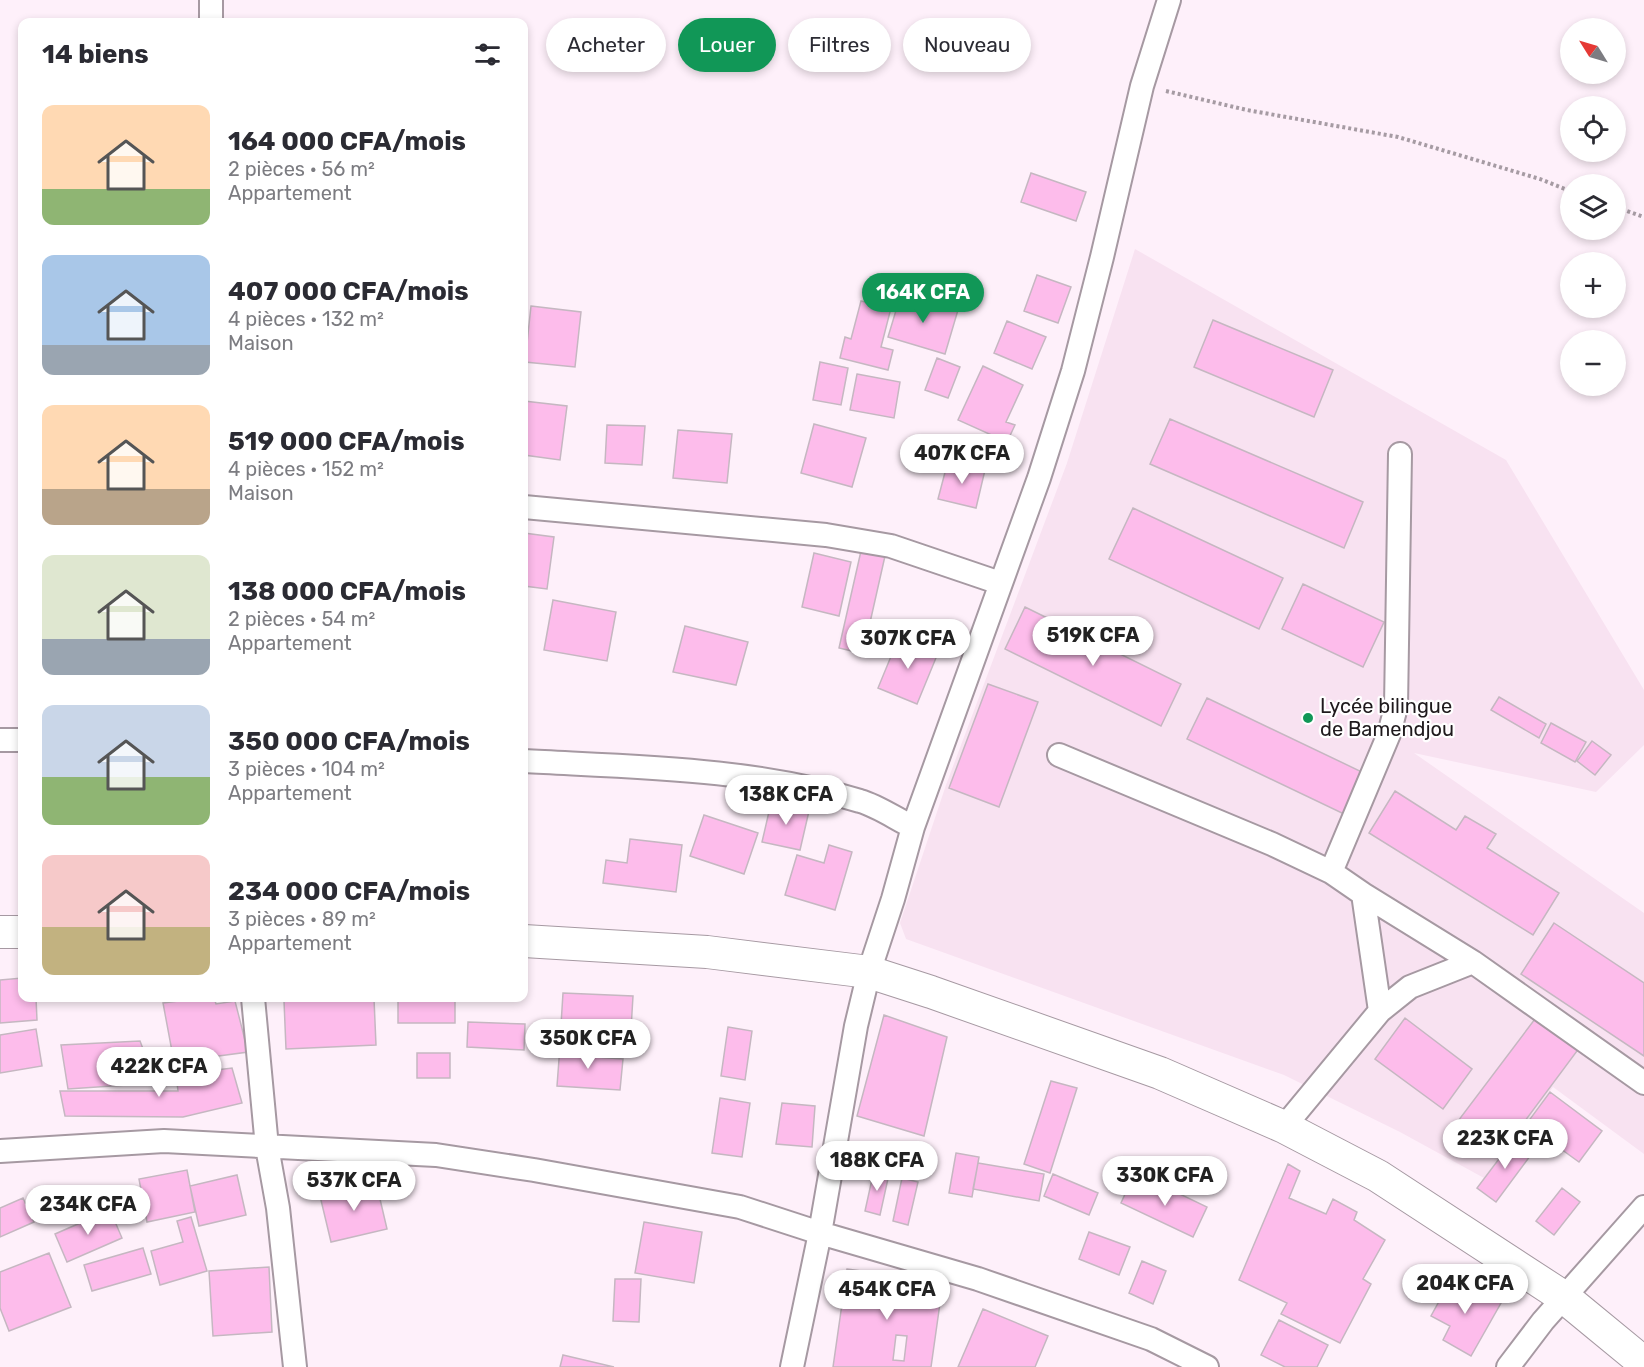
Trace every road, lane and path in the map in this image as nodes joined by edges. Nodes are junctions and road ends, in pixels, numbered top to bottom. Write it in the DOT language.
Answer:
graph roads {
  1 [pos="211,0"];
  2 [pos="1168,0"];
  3 [pos="211,18"];
  4 [pos="1142,86"];
  5 [pos="1560,186"];
  6 [pos="1626,211"];
  7 [pos="1644,217"];
  8 [pos="1400,454"];
  9 [pos="528,507"];
  10 [pos="1000,583"];
  11 [pos="0,740"];
  12 [pos="18,740"];
  13 [pos="1059,754"];
  14 [pos="528,761"];
  15 [pos="913,827"];
  16 [pos="1330,872"];
  17 [pos="1362,894"];
  18 [pos="0,932"];
  19 [pos="18,932"];
  20 [pos="528,941"];
  21 [pos="1473,962"];
  22 [pos="868,972"];
  23 [pos="253,1002"];
  24 [pos="1380,1011"];
  25 [pos="1644,1083"];
  26 [pos="1284,1127"];
  27 [pos="267,1147"];
  28 [pos="0,1151"];
  29 [pos="1644,1207"];
  30 [pos="820,1233"];
  31 [pos="1565,1298"];
  32 [pos="1644,1363"];
  33 [pos="295,1367"];
  34 [pos="792,1367"];
  35 [pos="1207,1367"];
  36 [pos="1508,1367"];
  1 -- 3 [label="street"];
  2 -- 4 [label="street"];
  4 -- 5 [label="path"];
  4 -- 10 [label="street"];
  6 -- 7 [label="path"];
  8 -- 16 [label="street"];
  9 -- 10 [label="street"];
  10 -- 15 [label="street"];
  11 -- 12 [label="street"];
  13 -- 16 [label="street"];
  14 -- 15 [label="street"];
  15 -- 22 [label="street"];
  16 -- 17 [label="street"];
  17 -- 21 [label="street"];
  17 -- 24 [label="street"];
  18 -- 19 [label="main road"];
  20 -- 22 [label="main road"];
  21 -- 24 [label="street"];
  21 -- 25 [label="street"];
  22 -- 26 [label="main road"];
  22 -- 30 [label="street"];
  23 -- 27 [label="street"];
  24 -- 26 [label="street"];
  26 -- 31 [label="main road"];
  27 -- 28 [label="street"];
  27 -- 30 [label="street"];
  27 -- 33 [label="street"];
  29 -- 31 [label="street"];
  30 -- 34 [label="street"];
  30 -- 35 [label="street"];
  31 -- 32 [label="main road"];
  31 -- 36 [label="street"];
}
